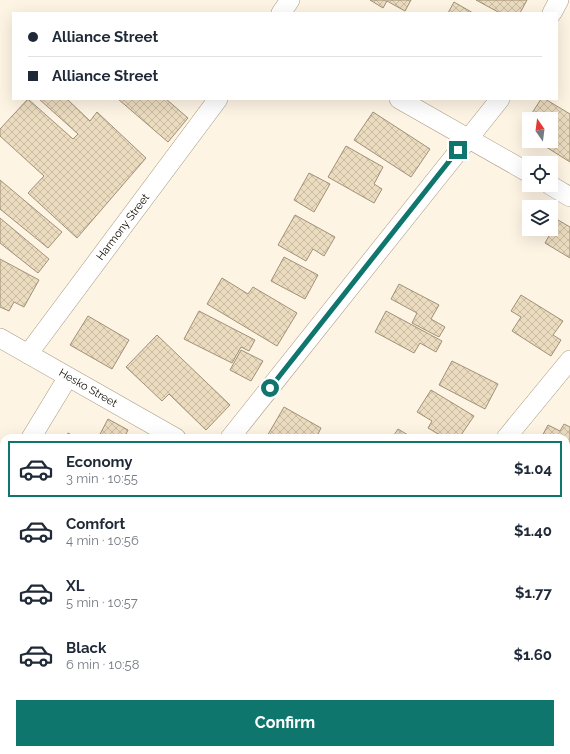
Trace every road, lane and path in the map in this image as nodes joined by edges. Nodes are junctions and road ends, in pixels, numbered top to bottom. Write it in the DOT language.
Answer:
graph roads {
  1 [pos="290,0"];
  2 [pos="560,0"];
  3 [pos="282,12"];
  4 [pos="553,12"];
  5 [pos="217,100"];
  6 [pos="401,100"];
  7 [pos="499,100"];
  8 [pos="468,138"];
  9 [pos="522,169"];
  10 [pos="558,190"];
  11 [pos="570,197"];
  12 [pos="0,338"];
  13 [pos="28,354"];
  14 [pos="570,360"];
  15 [pos="68,377"];
  16 [pos="34,434"];
  17 [pos="169,434"];
  18 [pos="233,434"];
  19 [pos="509,434"];
  1 -- 3 [label="street"];
  2 -- 4 [label="street"];
  5 -- 13 [label="street, Harmony Street"];
  6 -- 8 [label="street"];
  7 -- 8 [label="street"];
  8 -- 9 [label="street"];
  8 -- 18 [label="street"];
  10 -- 11 [label="street"];
  12 -- 13 [label="street, Hesko Street"];
  13 -- 15 [label="street, Hesko Street"];
  14 -- 19 [label="street"];
  15 -- 16 [label="street"];
  15 -- 17 [label="street, Hesko Street"];
}
